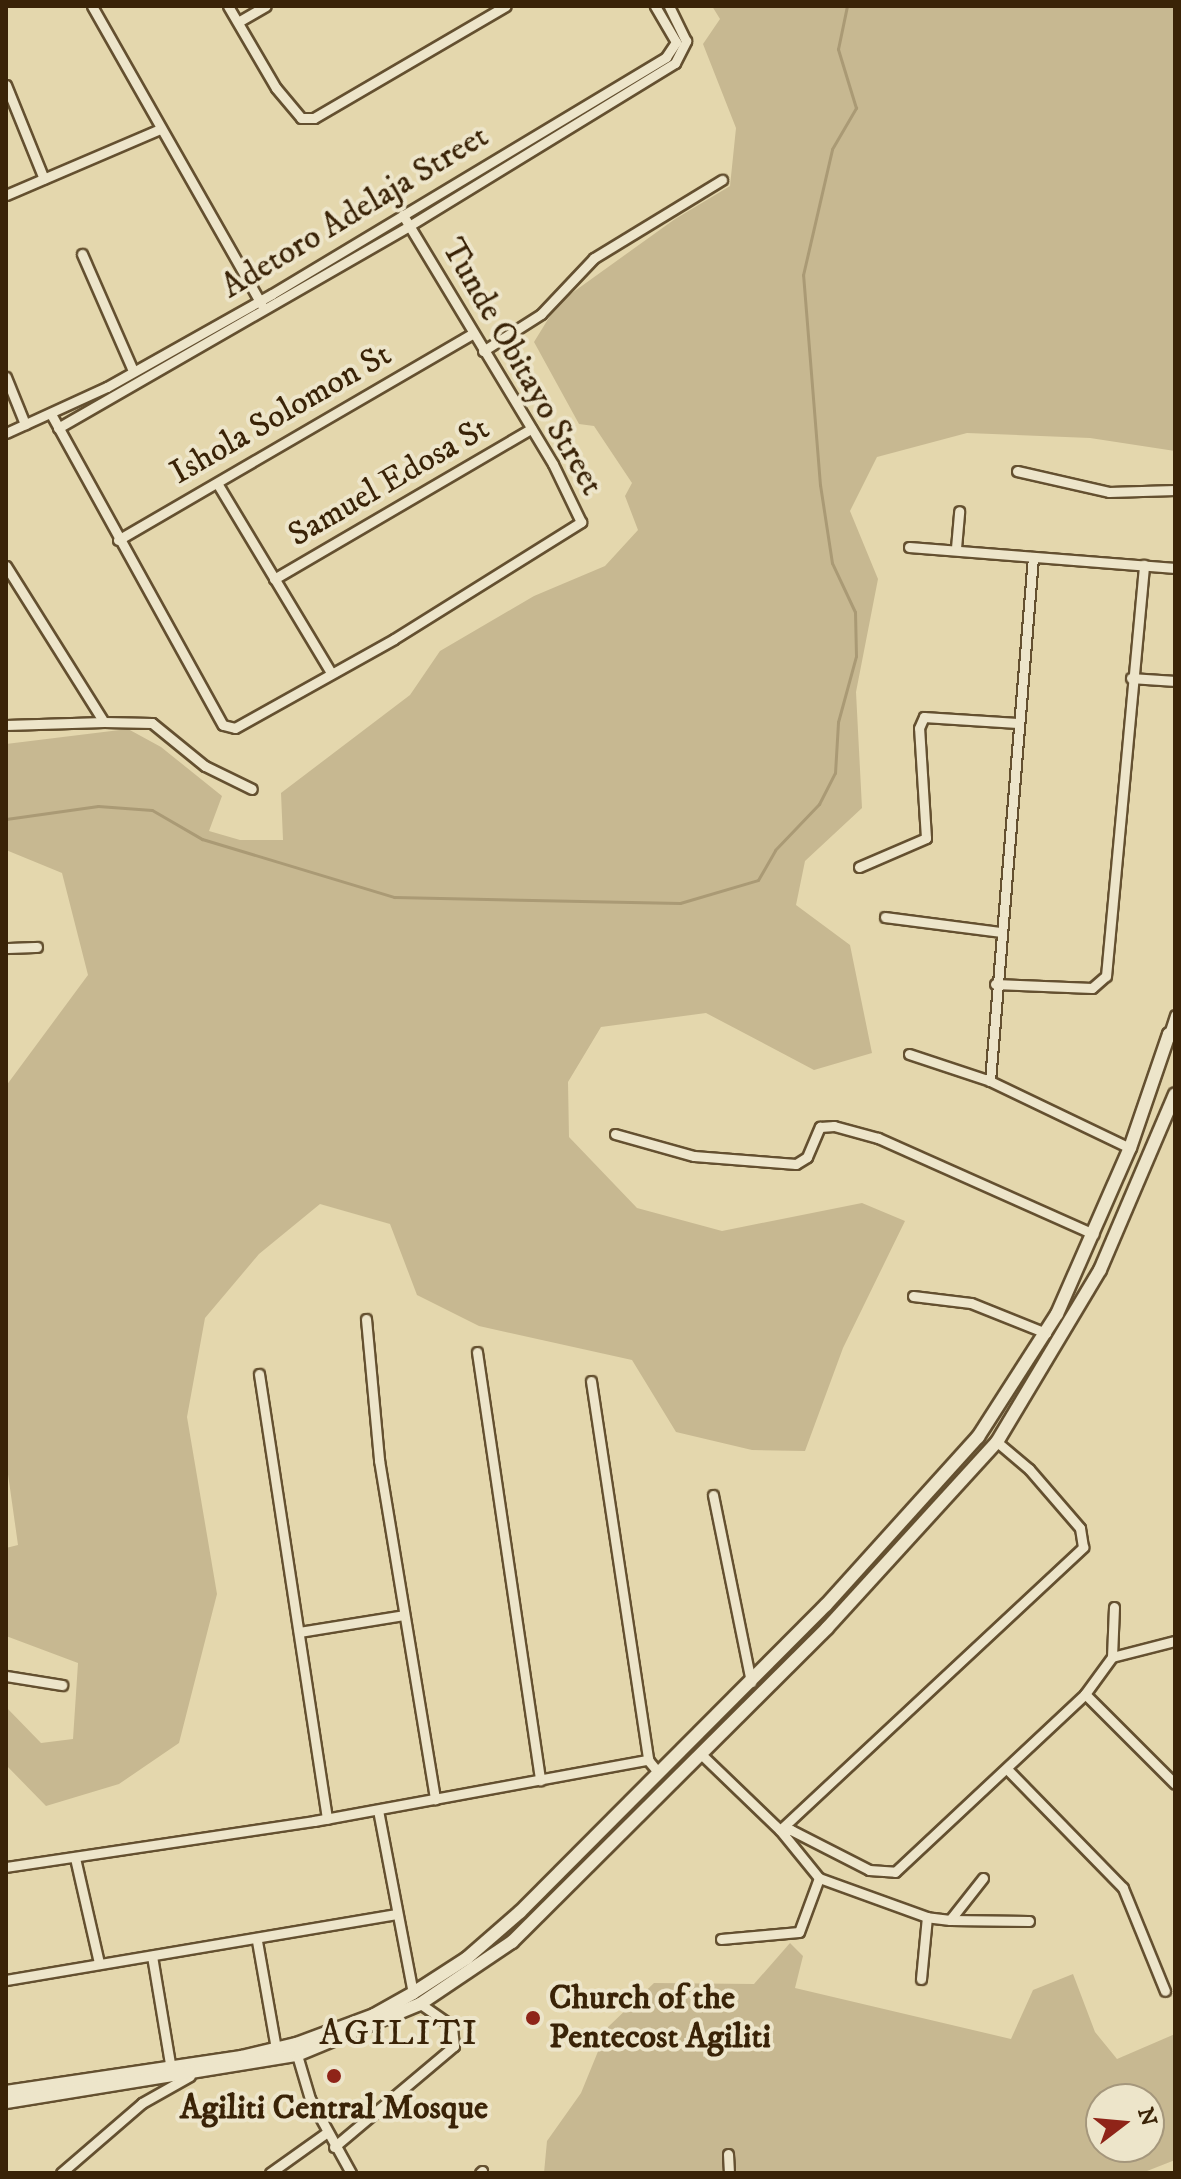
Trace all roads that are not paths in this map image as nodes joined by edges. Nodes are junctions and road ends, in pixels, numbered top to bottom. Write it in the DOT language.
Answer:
graph roads {
  1 [pos="92,6"];
  2 [pos="228,6"];
  3 [pos="266,6"];
  4 [pos="506,6"];
  5 [pos="655,6"];
  6 [pos="669,6"];
  7 [pos="238,22"];
  8 [pos="679,46"];
  9 [pos="6,85"];
  10 [pos="160,129"];
  11 [pos="44,179"];
  12 [pos="722,180"];
  13 [pos="6,195"];
  14 [pos="403,215"];
  15 [pos="409,226"];
  16 [pos="82,254"];
  17 [pos="262,305"];
  18 [pos="472,334"];
  19 [pos="483,351"];
  20 [pos="133,371"];
  21 [pos="6,377"];
  22 [pos="51,414"];
  23 [pos="25,424"];
  24 [pos="58,428"];
  25 [pos="531,429"];
  26 [pos="6,433"];
  27 [pos="1017,471"];
  28 [pos="217,483"];
  29 [pos="1175,490"];
  30 [pos="959,511"];
  31 [pos="118,540"];
  32 [pos="909,547"];
  33 [pos="956,548"];
  34 [pos="1033,557"];
  35 [pos="1144,565"];
  36 [pos="6,566"];
  37 [pos="1175,568"];
  38 [pos="274,579"];
  39 [pos="331,673"];
  40 [pos="1131,678"];
  41 [pos="1175,681"];
  42 [pos="104,722"];
  43 [pos="1017,723"];
  44 [pos="6,725"];
  45 [pos="252,789"];
  46 [pos="859,867"];
  47 [pos="885,917"];
  48 [pos="1001,932"];
  49 [pos="37,947"];
  50 [pos="6,948"];
  51 [pos="995,984"];
  52 [pos="1175,1015"];
  53 [pos="1172,1035"];
  54 [pos="909,1054"];
  55 [pos="990,1081"];
  56 [pos="1175,1094"];
  57 [pos="615,1134"];
  58 [pos="1130,1148"];
  59 [pos="1094,1234"];
  60 [pos="913,1296"];
  61 [pos="366,1319"];
  62 [pos="1046,1333"];
  63 [pos="477,1352"];
  64 [pos="259,1374"];
  65 [pos="591,1381"];
  66 [pos="997,1442"];
  67 [pos="713,1495"];
  68 [pos="1114,1607"];
  69 [pos="404,1615"];
  70 [pos="299,1632"];
  71 [pos="1175,1641"];
  72 [pos="1112,1657"];
  73 [pos="6,1676"];
  74 [pos="751,1682"];
  75 [pos="62,1685"];
  76 [pos="1085,1694"];
  77 [pos="728,1705"];
  78 [pos="740,1717"];
  79 [pos="703,1756"];
  80 [pos="648,1760"];
  81 [pos="1007,1769"];
  82 [pos="659,1773"];
  83 [pos="540,1780"];
  84 [pos="1175,1784"];
  85 [pos="435,1799"];
  86 [pos="378,1810"];
  87 [pos="327,1819"];
  88 [pos="780,1830"];
  89 [pos="75,1858"];
  90 [pos="6,1867"];
  91 [pos="819,1878"];
  92 [pos="983,1878"];
  93 [pos="396,1914"];
  94 [pos="927,1917"];
  95 [pos="950,1920"];
  96 [pos="1029,1921"];
  97 [pos="721,1939"];
  98 [pos="257,1941"];
  99 [pos="152,1956"];
  100 [pos="99,1963"];
  101 [pos="921,1979"];
  102 [pos="6,1980"];
  103 [pos="1165,1991"];
  104 [pos="417,1998"];
  105 [pos="276,2049"];
  106 [pos="297,2055"];
  107 [pos="171,2069"];
  108 [pos="190,2076"];
  109 [pos="6,2092"];
  110 [pos="6,2102"];
  111 [pos="326,2133"];
  112 [pos="334,2147"];
  113 [pos="728,2154"];
  114 [pos="61,2173"];
  115 [pos="270,2173"];
  116 [pos="351,2173"];
  117 [pos="729,2173"];
  1 -- 10 [label="street"];
  2 -- 7 [label="street"];
  3 -- 7 [label="street"];
  4 -- 7 [label="street"];
  5 -- 8 [label="street"];
  6 -- 8 [label="street"];
  8 -- 14 [label="street, Adetoro Adelaja Street"];
  8 -- 15 [label="street"];
  9 -- 11 [label="street"];
  10 -- 11 [label="street"];
  10 -- 17 [label="street"];
  11 -- 13 [label="street"];
  12 -- 19 [label="street"];
  14 -- 15 [label="street, Tunde Obitayo Street"];
  14 -- 17 [label="street, Adetoro Adelaja Street"];
  15 -- 17 [label="street"];
  15 -- 18 [label="street, Tunde Obitayo Street"];
  16 -- 20 [label="street"];
  17 -- 20 [label="street, Adetoro Adelaja Street"];
  17 -- 24 [label="street"];
  18 -- 19 [label="street, Tunde Obitayo Street"];
  18 -- 28 [label="street, Ishola Solomon St"];
  19 -- 25 [label="street, Tunde Obitayo Street"];
  20 -- 22 [label="street, Adetoro Adelaja Street"];
  21 -- 23 [label="street"];
  22 -- 23 [label="street, Adetoro Adelaja Street"];
  22 -- 24 [label="street"];
  23 -- 26 [label="street, Adetoro Adelaja Street"];
  24 -- 31 [label="street"];
  25 -- 38 [label="street, Samuel Edosa St"];
  25 -- 39 [label="street, Tunde Obitayo Street"];
  27 -- 29 [label="street"];
  28 -- 31 [label="street, Ishola Solomon St"];
  28 -- 38 [label="street"];
  30 -- 33 [label="street"];
  31 -- 39 [label="street"];
  32 -- 33 [label="street"];
  33 -- 34 [label="street"];
  34 -- 35 [label="street"];
  34 -- 43 [label="street"];
  35 -- 37 [label="street"];
  35 -- 40 [label="street"];
  36 -- 42 [label="street"];
  38 -- 39 [label="street"];
  40 -- 41 [label="street"];
  40 -- 51 [label="street"];
  42 -- 44 [label="street"];
  42 -- 45 [label="street"];
  43 -- 46 [label="street"];
  43 -- 48 [label="street"];
  47 -- 48 [label="street"];
  48 -- 51 [label="street"];
  49 -- 50 [label="street"];
  51 -- 55 [label="street"];
  52 -- 53 [label="street"];
  53 -- 58 [label="street"];
  54 -- 55 [label="street"];
  55 -- 58 [label="street"];
  56 -- 66 [label="street"];
  57 -- 59 [label="street"];
  58 -- 59 [label="street"];
  59 -- 62 [label="street"];
  60 -- 62 [label="street"];
  61 -- 69 [label="street"];
  62 -- 74 [label="street"];
  63 -- 83 [label="street"];
  64 -- 70 [label="street"];
  65 -- 80 [label="street"];
  66 -- 78 [label="street"];
  66 -- 88 [label="street"];
  67 -- 74 [label="street"];
  68 -- 72 [label="street"];
  69 -- 70 [label="street"];
  69 -- 85 [label="street"];
  70 -- 87 [label="street"];
  71 -- 72 [label="street"];
  72 -- 76 [label="street"];
  73 -- 75 [label="street"];
  74 -- 77 [label="street"];
  76 -- 81 [label="street"];
  76 -- 84 [label="street"];
  77 -- 78 [label="street"];
  77 -- 82 [label="street"];
  78 -- 79 [label="street"];
  79 -- 88 [label="street"];
  79 -- 104 [label="street"];
  80 -- 82 [label="street"];
  80 -- 83 [label="street"];
  81 -- 88 [label="street"];
  81 -- 103 [label="street"];
  82 -- 104 [label="street"];
  83 -- 85 [label="street"];
  85 -- 86 [label="street"];
  86 -- 87 [label="street"];
  86 -- 93 [label="street"];
  87 -- 89 [label="street"];
  88 -- 91 [label="street"];
  89 -- 90 [label="street"];
  89 -- 100 [label="street"];
  91 -- 94 [label="street"];
  91 -- 97 [label="street"];
  92 -- 95 [label="street"];
  93 -- 98 [label="street"];
  93 -- 104 [label="street"];
  94 -- 95 [label="street"];
  94 -- 101 [label="street"];
  95 -- 96 [label="street"];
  98 -- 99 [label="street"];
  98 -- 105 [label="street"];
  99 -- 100 [label="street"];
  99 -- 107 [label="street"];
  100 -- 102 [label="street"];
  104 -- 105 [label="street"];
  104 -- 106 [label="street"];
  104 -- 112 [label="street"];
  105 -- 107 [label="street"];
  106 -- 108 [label="street"];
  106 -- 111 [label="street"];
  107 -- 109 [label="street"];
  108 -- 110 [label="street"];
  108 -- 114 [label="street"];
  111 -- 112 [label="street"];
  111 -- 115 [label="street"];
  112 -- 116 [label="street"];
  113 -- 117 [label="street"];
}
